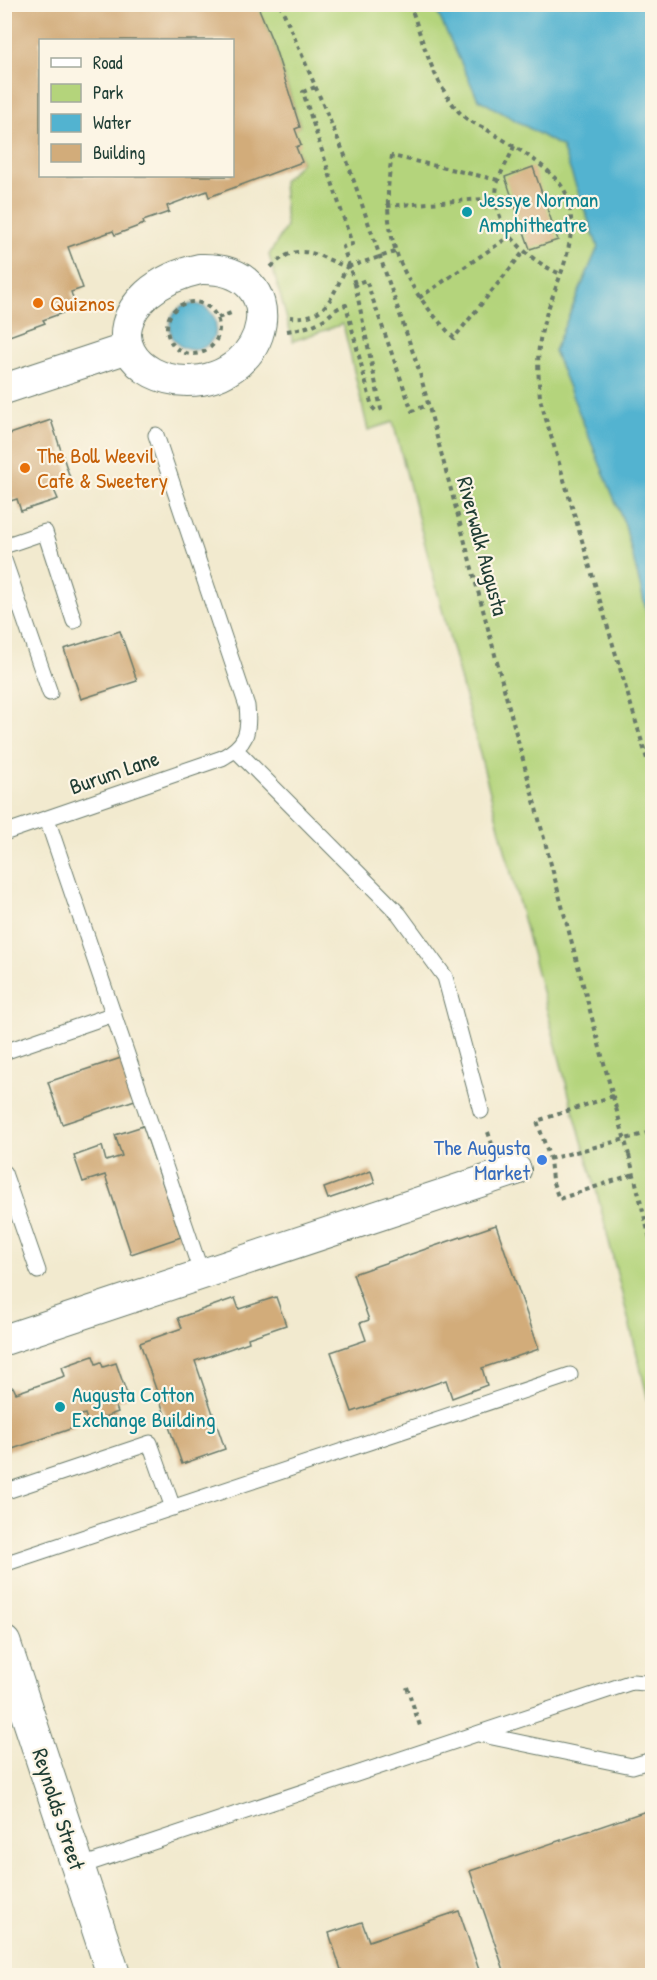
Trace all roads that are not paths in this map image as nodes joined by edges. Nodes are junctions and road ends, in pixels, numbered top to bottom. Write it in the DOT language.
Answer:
graph roads {
  1 [pos="128,348"];
  2 [pos="4,389"];
  3 [pos="156,435"];
  4 [pos="4,546"];
  5 [pos="4,560"];
  6 [pos="74,621"];
  7 [pos="50,693"];
  8 [pos="236,750"];
  9 [pos="47,819"];
  10 [pos="4,833"];
  11 [pos="114,1014"];
  12 [pos="4,1052"];
  13 [pos="481,1111"];
  14 [pos="4,1173"];
  15 [pos="509,1173"];
  16 [pos="38,1270"];
  17 [pos="202,1275"];
  18 [pos="4,1340"];
  19 [pos="570,1375"];
  20 [pos="4,1492"];
  21 [pos="173,1508"];
  22 [pos="4,1564"];
  23 [pos="4,1643"];
  24 [pos="652,1687"];
  25 [pos="478,1734"];
  26 [pos="652,1760"];
  27 [pos="78,1867"];
  28 [pos="114,1976"];
  1 -- 1 [label="street"];
  1 -- 2 [label="street"];
  3 -- 8 [label="lane"];
  4 -- 6 [label="lane"];
  5 -- 7 [label="lane"];
  8 -- 9 [label="lane, Burum Lane"];
  8 -- 13 [label="lane"];
  9 -- 10 [label="lane, Burum Lane"];
  9 -- 11 [label="lane"];
  11 -- 12 [label="lane"];
  11 -- 17 [label="lane"];
  14 -- 16 [label="lane"];
  15 -- 17 [label="street"];
  17 -- 18 [label="street"];
  19 -- 21 [label="lane"];
  20 -- 21 [label="lane"];
  21 -- 22 [label="lane"];
  23 -- 27 [label="main road, Reynolds Street"];
  24 -- 25 [label="lane"];
  25 -- 26 [label="lane"];
  25 -- 27 [label="lane"];
  27 -- 28 [label="main road, Reynolds Street"];
}
